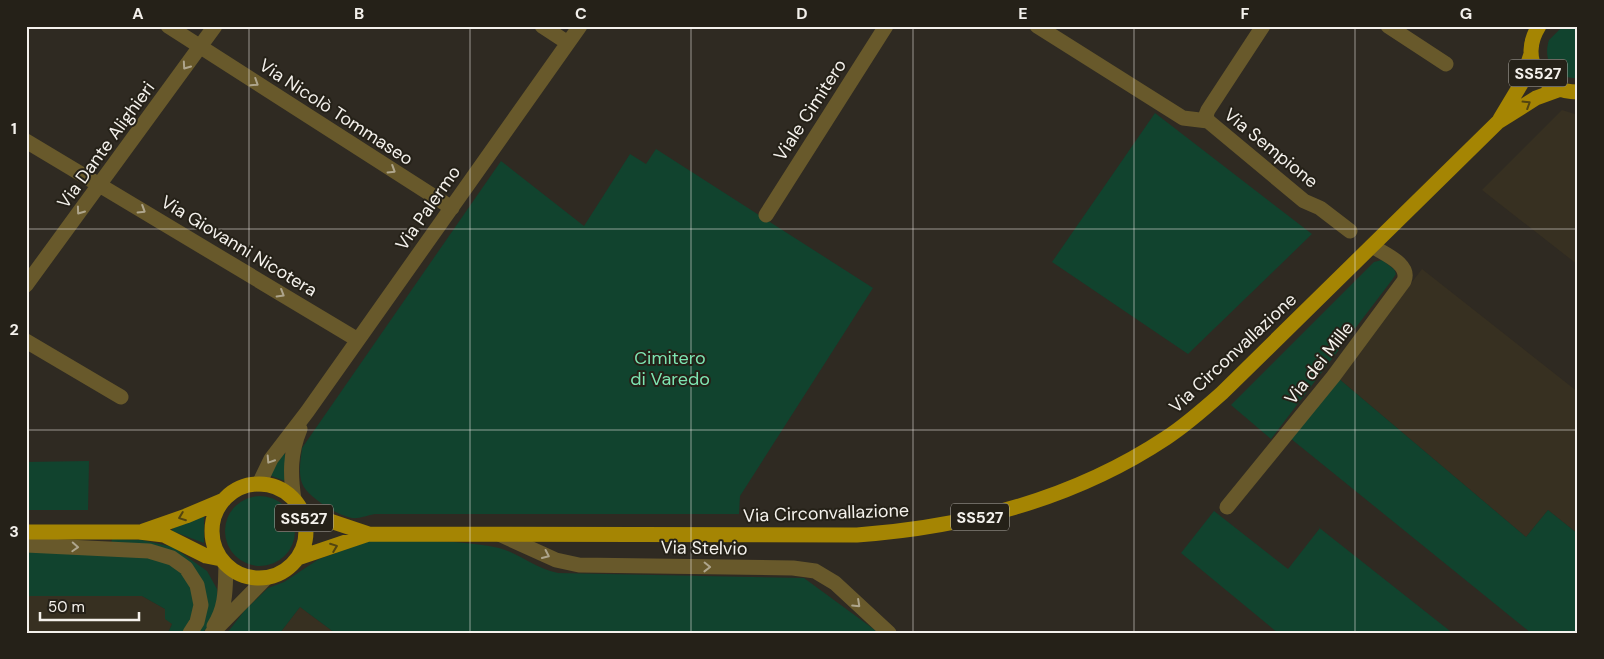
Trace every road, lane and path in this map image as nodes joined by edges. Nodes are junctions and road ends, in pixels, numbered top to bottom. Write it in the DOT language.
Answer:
graph roads {
  1 [pos="168,26"];
  2 [pos="214,26"];
  3 [pos="542,26"];
  4 [pos="580,26"];
  5 [pos="886,26"];
  6 [pos="1037,26"];
  7 [pos="1263,26"];
  8 [pos="1388,26"];
  9 [pos="1538,27"];
  10 [pos="568,43"];
  11 [pos="200,46"];
  12 [pos="1531,54"];
  13 [pos="1446,64"];
  14 [pos="1558,90"];
  15 [pos="1578,92"];
  16 [pos="1208,121"];
  17 [pos="1498,122"];
  18 [pos="26,141"];
  19 [pos="100,184"];
  20 [pos="452,208"];
  21 [pos="766,214"];
  22 [pos="1350,231"];
  23 [pos="1372,246"];
  24 [pos="26,285"];
  25 [pos="26,340"];
  26 [pos="358,340"];
  27 [pos="120,398"];
  28 [pos="307,412"];
  29 [pos="259,484"];
  30 [pos="294,499"];
  31 [pos="224,500"];
  32 [pos="1227,507"];
  33 [pos="303,512"];
  34 [pos="26,532"];
  35 [pos="139,532"];
  36 [pos="369,534"];
  37 [pos="502,535"];
  38 [pos="26,545"];
  39 [pos="298,558"];
  40 [pos="223,562"];
  41 [pos="266,578"];
  42 [pos="190,633"];
  43 [pos="211,633"];
  44 [pos="888,633"];
  1 -- 11 [label="street, Via Nicolò Tommaseo"];
  2 -- 11 [label="street, Via Dante Alighieri"];
  3 -- 10 [label="street"];
  4 -- 10 [label="street, Via Palermo"];
  5 -- 21 [label="street, Viale Cimitero"];
  6 -- 16 [label="street, Via Sempione"];
  7 -- 16 [label="street"];
  8 -- 13 [label="street"];
  9 -- 12 [label="main road, SS527"];
  10 -- 20 [label="street, Via Palermo"];
  11 -- 19 [label="street, Via Dante Alighieri, one-way"];
  11 -- 20 [label="street, Via Nicolò Tommaseo, one-way"];
  12 -- 14 [label="main road, SS527"];
  12 -- 17 [label="main road, Via Circonvallazione / SS527"];
  14 -- 15 [label="main road, SS527"];
  17 -- 14 [label="main road, Via Circonvallazione / SS527, one-way"];
  16 -- 22 [label="street, Via Sempione"];
  17 -- 23 [label="main road, Via Circonvallazione / SS527"];
  18 -- 19 [label="street, Via Giovanni Nicotera"];
  19 -- 24 [label="street, Via Dante Alighieri, one-way"];
  19 -- 26 [label="street, Via Giovanni Nicotera, one-way"];
  20 -- 26 [label="street, Via Palermo"];
  23 -- 32 [label="street, Via dei Mille"];
  23 -- 37 [label="main road, Via Circonvallazione / SS527"];
  25 -- 27 [label="street"];
  26 -- 28 [label="street, Via Palermo"];
  28 -- 29 [label="street, Via Palermo, one-way"];
  28 -- 30 [label="street, Via Palermo"];
  29 -- 30 [label="main road, SS527"];
  29 -- 31 [label="main road, SS527"];
  30 -- 33 [label="main road, SS527"];
  31 -- 35 [label="main road, SS527, one-way"];
  31 -- 40 [label="main road"];
  33 -- 36 [label="main road, Via Circonvallazione / SS527"];
  33 -- 39 [label="main road, SS527"];
  34 -- 35 [label="main road, SS527"];
  35 -- 40 [label="main road, SS527"];
  36 -- 37 [label="main road, Via Circonvallazione / SS527"];
  39 -- 36 [label="main road, Via Circonvallazione / SS527, one-way"];
  37 -- 44 [label="street, Via Stelvio, one-way"];
  38 -- 42 [label="street, one-way"];
  39 -- 41 [label="main road, SS527"];
  40 -- 41 [label="main road, SS527"];
  40 -- 43 [label="street"];
  41 -- 43 [label="street"];
}
